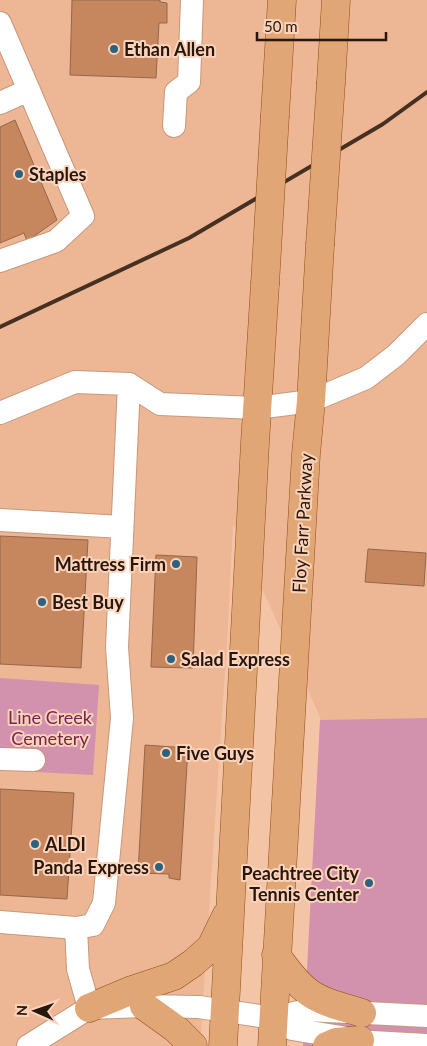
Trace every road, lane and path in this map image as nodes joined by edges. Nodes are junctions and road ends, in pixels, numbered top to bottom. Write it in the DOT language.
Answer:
graph roads {
  1 [pos="192,0"];
  2 [pos="282,0"];
  3 [pos="336,0"];
  4 [pos="0,23"];
  5 [pos="29,90"];
  6 [pos="0,103"];
  7 [pos="174,126"];
  8 [pos="0,261"];
  9 [pos="427,324"];
  10 [pos="129,384"];
  11 [pos="311,401"];
  12 [pos="257,408"];
  13 [pos="0,413"];
  14 [pos="0,520"];
  15 [pos="122,527"];
  16 [pos="0,759"];
  17 [pos="34,760"];
  18 [pos="230,908"];
  19 [pos="0,922"];
  20 [pos="76,928"];
  21 [pos="276,954"];
  22 [pos="144,1006"];
  23 [pos="89,1008"];
  24 [pos="225,1010"];
  25 [pos="362,1013"];
  26 [pos="427,1016"];
  27 [pos="273,1018"];
  28 [pos="360,1040"];
  29 [pos="427,1045"];
  30 [pos="28,1046"];
  31 [pos="193,1046"];
  32 [pos="223,1046"];
  33 [pos="272,1046"];
  34 [pos="327,1046"];
  1 -- 7 [label="street"];
  2 -- 12 [label="main road, bridge"];
  3 -- 11 [label="main road, Floy Farr Parkway, bridge"];
  4 -- 5 [label="street"];
  5 -- 6 [label="street"];
  5 -- 8 [label="street"];
  9 -- 11 [label="street"];
  10 -- 12 [label="street"];
  10 -- 13 [label="street"];
  10 -- 15 [label="street"];
  11 -- 12 [label="street"];
  11 -- 21 [label="main road, Floy Farr Parkway"];
  12 -- 18 [label="main road"];
  14 -- 15 [label="street"];
  15 -- 20 [label="street"];
  16 -- 17 [label="street"];
  18 -- 23 [label="main road"];
  18 -- 24 [label="main road"];
  19 -- 20 [label="street"];
  20 -- 23 [label="street"];
  21 -- 25 [label="main road"];
  21 -- 27 [label="main road, Floy Farr Parkway"];
  22 -- 23 [label="street"];
  22 -- 24 [label="street"];
  22 -- 31 [label="main road"];
  23 -- 30 [label="street"];
  24 -- 27 [label="street"];
  24 -- 32 [label="main road"];
  25 -- 26 [label="street"];
  25 -- 27 [label="street"];
  27 -- 28 [label="street"];
  27 -- 33 [label="main road, Floy Farr Parkway"];
  28 -- 29 [label="street"];
  28 -- 34 [label="main road"];
}
